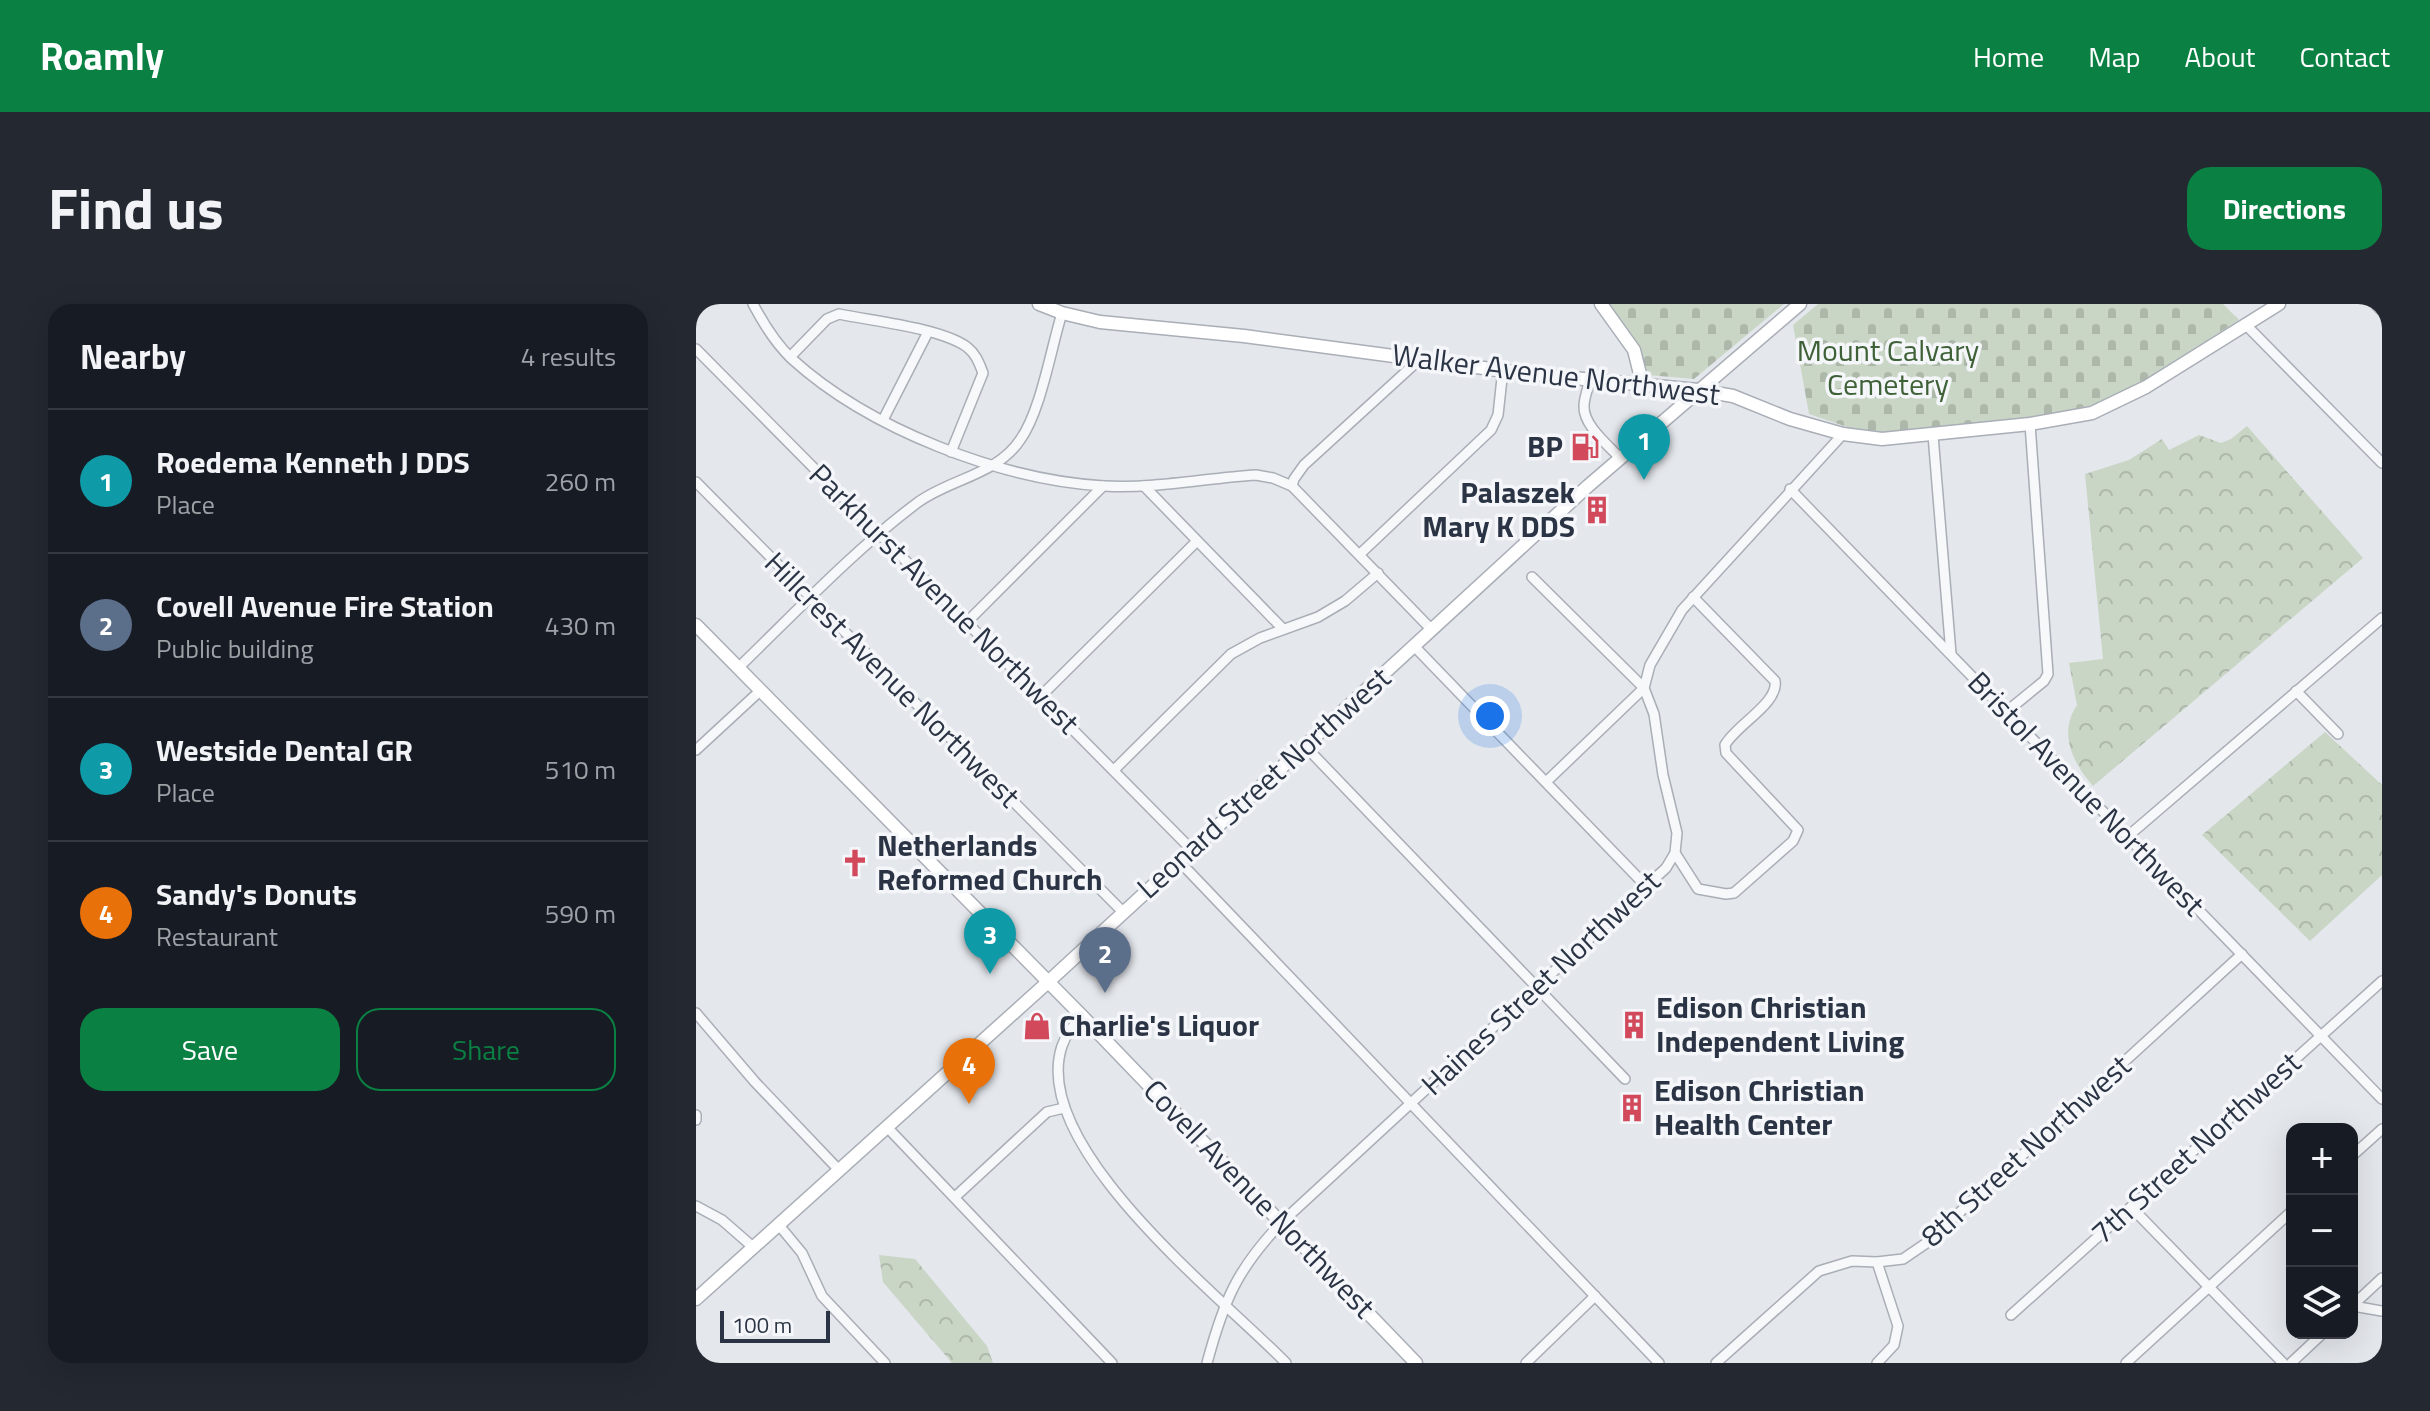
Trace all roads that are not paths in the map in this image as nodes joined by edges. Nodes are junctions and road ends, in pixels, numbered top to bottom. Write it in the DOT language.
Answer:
graph roads {
  1 [pos="753,304"];
  2 [pos="1039,304"];
  3 [pos="1601,304"];
  4 [pos="1800,304"];
  5 [pos="2279,304"];
  6 [pos="2375,304"];
  7 [pos="2382,311"];
  8 [pos="1062,313"];
  9 [pos="2246,325"];
  10 [pos="928,332"];
  11 [pos="696,349"];
  12 [pos="790,357"];
  13 [pos="1420,359"];
  14 [pos="1503,369"];
  15 [pos="1590,380"];
  16 [pos="1643,386"];
  17 [pos="1698,390"];
  18 [pos="883,420"];
  19 [pos="2030,424"];
  20 [pos="1843,434"];
  21 [pos="1933,435"];
  22 [pos="951,452"];
  23 [pos="1620,458"];
  24 [pos="2382,463"];
  25 [pos="992,466"];
  26 [pos="696,482"];
  27 [pos="1103,486"];
  28 [pos="1144,486"];
  29 [pos="1292,486"];
  30 [pos="1790,489"];
  31 [pos="878,535"];
  32 [pos="1196,542"];
  33 [pos="1360,554"];
  34 [pos="1378,573"];
  35 [pos="1532,577"];
  36 [pos="1693,597"];
  37 [pos="810,598"];
  38 [pos="2382,618"];
  39 [pos="967,622"];
  40 [pos="696,625"];
  41 [pos="1283,629"];
  42 [pos="1432,630"];
  43 [pos="1414,646"];
  44 [pos="1951,654"];
  45 [pos="738,668"];
  46 [pos="1644,688"];
  47 [pos="761,690"];
  48 [pos="2296,691"];
  49 [pos="1040,697"];
  50 [pos="2006,712"];
  51 [pos="2338,734"];
  52 [pos="1305,746"];
  53 [pos="696,750"];
  54 [pos="1114,770"];
  55 [pos="1546,782"];
  56 [pos="2127,837"];
  57 [pos="1192,850"];
  58 [pos="1675,853"];
  59 [pos="1179,861"];
  60 [pos="1646,886"];
  61 [pos="1123,912"];
  62 [pos="2242,954"];
  63 [pos="2382,981"];
  64 [pos="1048,982"];
  65 [pos="1538,988"];
  66 [pos="696,1013"];
  67 [pos="1082,1016"];
  68 [pos="2320,1035"];
  69 [pos="1625,1079"];
  70 [pos="2382,1099"];
  71 [pos="1411,1103"];
  72 [pos="1064,1108"];
  73 [pos="886,1126"];
  74 [pos="2382,1129"];
  75 [pos="2358,1151"];
  76 [pos="838,1169"];
  77 [pos="955,1197"];
  78 [pos="696,1206"];
  79 [pos="2131,1207"];
  80 [pos="2286,1216"];
  81 [pos="1282,1222"];
  82 [pos="778,1224"];
  83 [pos="753,1247"];
  84 [pos="1877,1262"];
  85 [pos="2382,1278"];
  86 [pos="2210,1286"];
  87 [pos="1595,1296"];
  88 [pos="696,1299"];
  89 [pos="2358,1300"];
  90 [pos="1225,1304"];
  91 [pos="2358,1307"];
  92 [pos="2382,1311"];
  93 [pos="2011,1315"];
  94 [pos="2317,1339"];
  95 [pos="1410,1361"];
  96 [pos="885,1363"];
  97 [pos="1112,1363"];
  98 [pos="1207,1363"];
  99 [pos="1286,1363"];
  100 [pos="1526,1363"];
  101 [pos="1659,1363"];
  102 [pos="1716,1363"];
  103 [pos="1877,1363"];
  104 [pos="2126,1363"];
  105 [pos="2283,1363"];
  106 [pos="2291,1363"];
  1 -- 12 [label="street"];
  2 -- 8 [label="main road, Walker Avenue Northwest"];
  3 -- 16 [label="main road"];
  4 -- 17 [label="main road, Leonard Street Northwest"];
  5 -- 9 [label="main road, Walker Avenue Northwest"];
  6 -- 7 [label="street"];
  8 -- 13 [label="main road, Walker Avenue Northwest"];
  8 -- 25 [label="street"];
  9 -- 19 [label="main road, Walker Avenue Northwest"];
  9 -- 24 [label="street"];
  10 -- 12 [label="street"];
  10 -- 18 [label="street"];
  10 -- 22 [label="street"];
  11 -- 31 [label="street, Parkhurst Avenue Northwest"];
  12 -- 18 [label="street"];
  13 -- 14 [label="main road, Walker Avenue Northwest"];
  13 -- 29 [label="street"];
  14 -- 15 [label="main road, Walker Avenue Northwest"];
  14 -- 33 [label="street"];
  15 -- 16 [label="main road, Walker Avenue Northwest"];
  15 -- 23 [label="street"];
  16 -- 17 [label="main road, Walker Avenue Northwest"];
  17 -- 20 [label="main road, Walker Avenue Northwest"];
  17 -- 23 [label="main road, Leonard Street Northwest"];
  18 -- 22 [label="street"];
  19 -- 21 [label="main road, Walker Avenue Northwest"];
  19 -- 50 [label="street"];
  20 -- 21 [label="main road, Walker Avenue Northwest"];
  20 -- 30 [label="street"];
  21 -- 44 [label="street"];
  22 -- 25 [label="street"];
  23 -- 42 [label="main road, Leonard Street Northwest"];
  25 -- 27 [label="street"];
  25 -- 31 [label="street"];
  26 -- 37 [label="street, Hillcrest Avenue Northwest"];
  27 -- 28 [label="street"];
  27 -- 39 [label="street"];
  28 -- 29 [label="street"];
  28 -- 32 [label="street"];
  29 -- 33 [label="street"];
  30 -- 36 [label="street"];
  30 -- 44 [label="street, Bristol Avenue Northwest"];
  31 -- 37 [label="street"];
  31 -- 39 [label="street, Parkhurst Avenue Northwest"];
  32 -- 41 [label="street"];
  32 -- 49 [label="street"];
  33 -- 34 [label="street"];
  34 -- 41 [label="street"];
  34 -- 42 [label="street"];
  35 -- 46 [label="street, Haines Street Northwest"];
  36 -- 46 [label="street"];
  36 -- 58 [label="street"];
  37 -- 45 [label="street"];
  37 -- 61 [label="street, Hillcrest Avenue Northwest"];
  38 -- 48 [label="street"];
  39 -- 49 [label="street, Parkhurst Avenue Northwest"];
  40 -- 45 [label="main road, Covell Avenue Northwest"];
  41 -- 54 [label="street"];
  42 -- 43 [label="main road, Leonard Street Northwest"];
  43 -- 52 [label="main road, Leonard Street Northwest"];
  43 -- 55 [label="street"];
  44 -- 50 [label="street, Bristol Avenue Northwest"];
  45 -- 47 [label="main road, Covell Avenue Northwest"];
  46 -- 55 [label="street"];
  46 -- 58 [label="street, Haines Street Northwest"];
  47 -- 53 [label="street"];
  47 -- 64 [label="main road, Covell Avenue Northwest"];
  48 -- 51 [label="street"];
  48 -- 56 [label="street"];
  49 -- 54 [label="street, Parkhurst Avenue Northwest"];
  50 -- 56 [label="street, Bristol Avenue Northwest"];
  52 -- 57 [label="main road, Leonard Street Northwest"];
  52 -- 65 [label="street"];
  54 -- 57 [label="street, Parkhurst Avenue Northwest"];
  55 -- 60 [label="street"];
  56 -- 62 [label="street, Bristol Avenue Northwest"];
  57 -- 59 [label="main road, Leonard Street Northwest"];
  58 -- 60 [label="street, Haines Street Northwest"];
  59 -- 61 [label="main road, Leonard Street Northwest"];
  59 -- 71 [label="street"];
  60 -- 65 [label="street, Haines Street Northwest"];
  61 -- 64 [label="main road, Leonard Street Northwest"];
  62 -- 68 [label="street, Bristol Avenue Northwest"];
  62 -- 84 [label="street, 8th Street Northwest"];
  63 -- 68 [label="street, 7th Street Northwest"];
  64 -- 67 [label="main road, Covell Avenue Northwest"];
  64 -- 73 [label="main road, Leonard Street Northwest"];
  65 -- 69 [label="street"];
  65 -- 71 [label="street, Haines Street Northwest"];
  66 -- 76 [label="street"];
  67 -- 72 [label="street"];
  67 -- 81 [label="main road, Covell Avenue Northwest"];
  68 -- 70 [label="street, Bristol Avenue Northwest"];
  68 -- 79 [label="street, 7th Street Northwest"];
  71 -- 81 [label="street, Haines Street Northwest"];
  71 -- 87 [label="street"];
  72 -- 77 [label="street"];
  72 -- 90 [label="street"];
  73 -- 76 [label="main road, Leonard Street Northwest"];
  73 -- 77 [label="street"];
  74 -- 75 [label="street"];
  76 -- 82 [label="main road, Leonard Street Northwest"];
  77 -- 97 [label="street"];
  78 -- 83 [label="street"];
  79 -- 86 [label="street"];
  79 -- 93 [label="street, 7th Street Northwest"];
  80 -- 86 [label="street"];
  81 -- 90 [label="street, Haines Street Northwest"];
  81 -- 95 [label="main road, Covell Avenue Northwest"];
  82 -- 83 [label="main road, Leonard Street Northwest"];
  82 -- 96 [label="street"];
  83 -- 88 [label="main road, Leonard Street Northwest"];
  84 -- 102 [label="street, 8th Street Northwest"];
  84 -- 103 [label="street"];
  85 -- 89 [label="street"];
  86 -- 104 [label="street"];
  86 -- 105 [label="street"];
  87 -- 100 [label="street"];
  87 -- 101 [label="street"];
  90 -- 98 [label="street, Haines Street Northwest"];
  90 -- 99 [label="street"];
  91 -- 92 [label="street"];
  94 -- 106 [label="street"];
}
